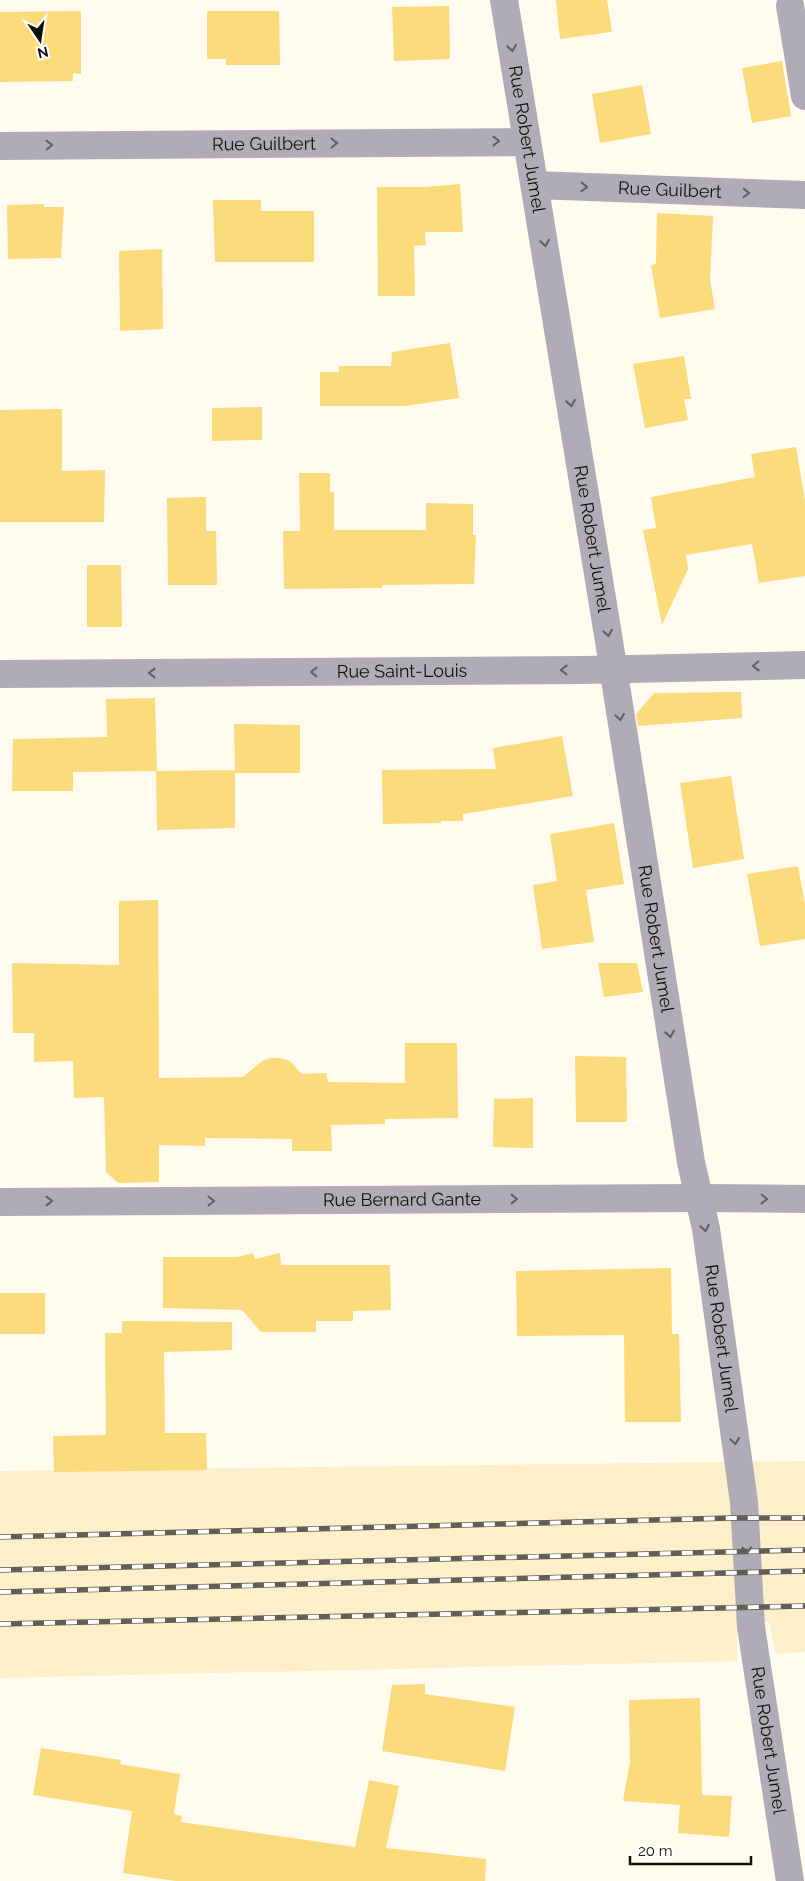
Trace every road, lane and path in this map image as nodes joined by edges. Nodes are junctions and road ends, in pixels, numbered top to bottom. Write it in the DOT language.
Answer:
graph roads {
  1 [pos="504,0"];
  2 [pos="790,6"];
  3 [pos="805,96"];
  4 [pos="527,142"];
  5 [pos="0,146"];
  6 [pos="535,185"];
  7 [pos="805,195"];
  8 [pos="805,665"];
  9 [pos="613,669"];
  10 [pos="0,674"];
  11 [pos="699,1198"];
  12 [pos="805,1199"];
  13 [pos="0,1202"];
  14 [pos="790,1881"];
  1 -- 4 [label="street, Rue Robert Jumel, one-way"];
  2 -- 3 [label="street"];
  5 -- 4 [label="street, Rue Guilbert, one-way"];
  4 -- 6 [label="street, Rue Robert Jumel"];
  6 -- 7 [label="street, Rue Guilbert, one-way"];
  6 -- 9 [label="street, Rue Robert Jumel, one-way"];
  8 -- 9 [label="street, Rue Saint-Louis, one-way"];
  9 -- 10 [label="street, Rue Saint-Louis, one-way"];
  9 -- 11 [label="street, Rue Robert Jumel, one-way"];
  11 -- 12 [label="street, Rue Bernard Gante, one-way"];
  13 -- 11 [label="street, Rue Bernard Gante, one-way"];
  11 -- 14 [label="street, Rue Robert Jumel, one-way"];
}
